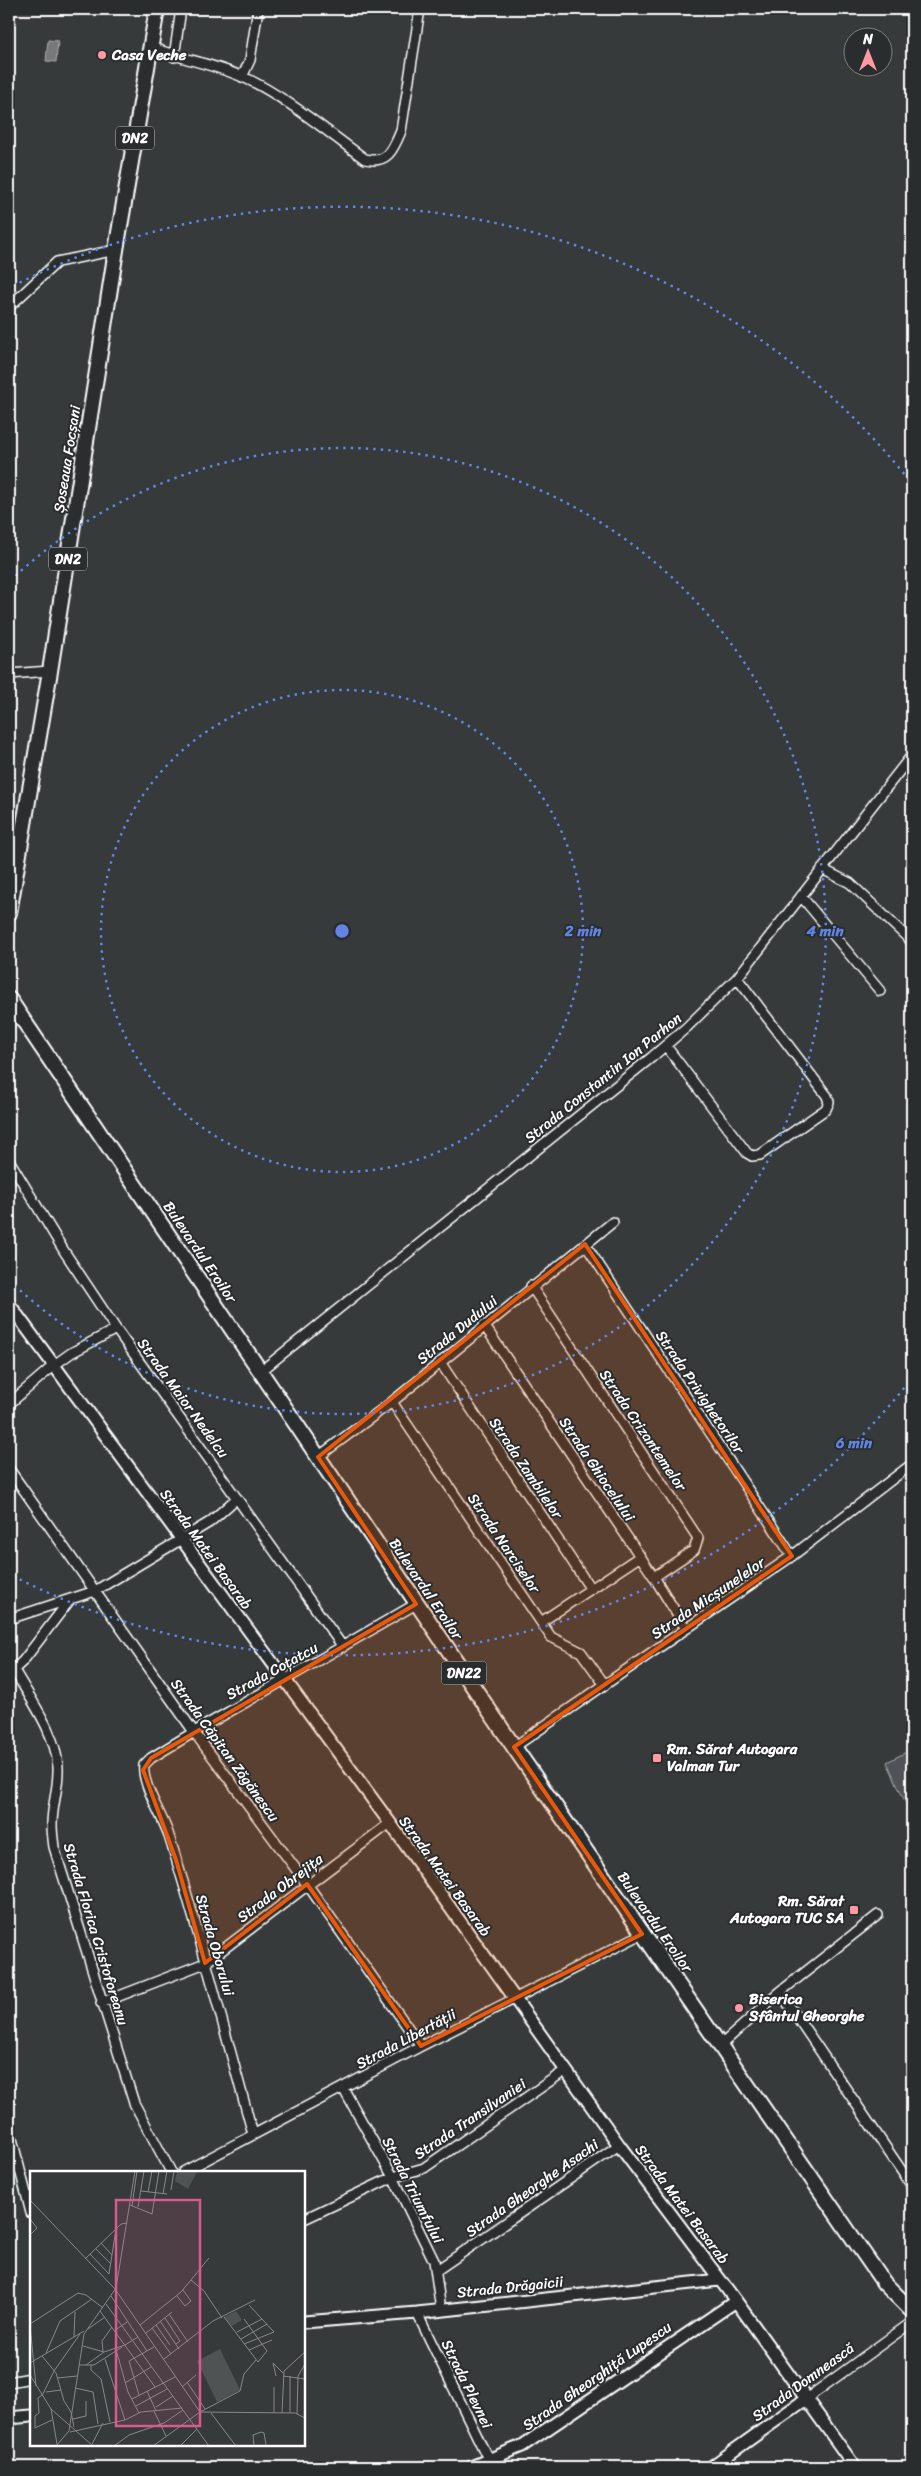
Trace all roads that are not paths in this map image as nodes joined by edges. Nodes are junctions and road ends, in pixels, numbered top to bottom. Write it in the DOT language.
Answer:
graph roads {
  1 [pos="157,9"];
  2 [pos="181,9"];
  3 [pos="258,9"];
  4 [pos="420,9"];
  5 [pos="151,47"];
  6 [pos="174,57"];
  7 [pos="242,77"];
  8 [pos="116,250"];
  9 [pos="9,306"];
  10 [pos="50,671"];
  11 [pos="9,674"];
  12 [pos="912,755"];
  13 [pos="822,868"];
  14 [pos="801,896"];
  15 [pos="9,913"];
  16 [pos="912,942"];
  17 [pos="737,978"];
  18 [pos="880,991"];
  19 [pos="9,999"];
  20 [pos="666,1046"];
  21 [pos="9,1160"];
  22 [pos="613,1222"];
  23 [pos="585,1244"];
  24 [pos="531,1286"];
  25 [pos="9,1304"];
  26 [pos="484,1325"];
  27 [pos="116,1329"];
  28 [pos="440,1362"];
  29 [pos="53,1366"];
  30 [pos="261,1371"];
  31 [pos="392,1402"];
  32 [pos="9,1404"];
  33 [pos="318,1457"];
  34 [pos="912,1464"];
  35 [pos="9,1470"];
  36 [pos="237,1498"];
  37 [pos="182,1539"];
  38 [pos="792,1556"];
  39 [pos="639,1557"];
  40 [pos="654,1577"];
  41 [pos="590,1588"];
  42 [pos="96,1591"];
  43 [pos="69,1601"];
  44 [pos="416,1604"];
  45 [pos="9,1619"];
  46 [pos="541,1622"];
  47 [pos="686,1629"];
  48 [pos="343,1648"];
  49 [pos="12,1672"];
  50 [pos="283,1680"];
  51 [pos="605,1685"];
  52 [pos="194,1732"];
  53 [pos="514,1747"];
  54 [pos="144,1765"];
  55 [pos="390,1824"];
  56 [pos="307,1884"];
  57 [pos="878,1915"];
  58 [pos="642,1934"];
  59 [pos="206,1963"];
  60 [pos="780,1992"];
  61 [pos="515,1999"];
  62 [pos="101,2003"];
  63 [pos="721,2045"];
  64 [pos="421,2046"];
  65 [pos="566,2070"];
  66 [pos="343,2088"];
  67 [pos="9,2127"];
  68 [pos="253,2134"];
  69 [pos="619,2145"];
  70 [pos="171,2171"];
  71 [pos="185,2171"];
  72 [pos="393,2177"];
  73 [pos="912,2186"];
  74 [pos="30,2209"];
  75 [pos="305,2219"];
  76 [pos="437,2270"];
  77 [pos="719,2280"];
  78 [pos="736,2300"];
  79 [pos="441,2310"];
  80 [pos="912,2311"];
  81 [pos="417,2313"];
  82 [pos="305,2322"];
  83 [pos="912,2322"];
  84 [pos="30,2378"];
  85 [pos="9,2382"];
  86 [pos="806,2399"];
  87 [pos="30,2416"];
  88 [pos="9,2418"];
  89 [pos="491,2464"];
  90 [pos="470,2467"];
  91 [pos="711,2467"];
  92 [pos="855,2467"];
  1 -- 5 [label="main road, Șoseaua Focșani / DN2"];
  2 -- 6 [label="street"];
  3 -- 7 [label="street"];
  4 -- 7 [label="street"];
  5 -- 6 [label="street"];
  5 -- 8 [label="main road, Șoseaua Focșani / DN2"];
  6 -- 7 [label="street"];
  8 -- 9 [label="street"];
  8 -- 10 [label="main road, Șoseaua Focșani / DN2"];
  10 -- 11 [label="street"];
  10 -- 15 [label="main road, Șoseaua Focșani / DN2"];
  12 -- 13 [label="street, Strada Constantin Ion Parhon"];
  13 -- 14 [label="street, Strada Constantin Ion Parhon"];
  13 -- 16 [label="street"];
  14 -- 17 [label="street, Strada Constantin Ion Parhon"];
  14 -- 18 [label="street"];
  17 -- 20 [label="street, Strada Constantin Ion Parhon"];
  17 -- 20 [label="street"];
  19 -- 30 [label="main road, Bulevardul Eroilor / DN22"];
  20 -- 30 [label="street, Strada Constantin Ion Parhon"];
  21 -- 27 [label="street, Strada Maior Nedelcu"];
  22 -- 23 [label="street, Strada Dudului"];
  23 -- 24 [label="street, Strada Dudului"];
  23 -- 38 [label="street, Strada Privighetorilor"];
  24 -- 26 [label="street, Strada Dudului"];
  24 -- 40 [label="street, Strada Crizantemelor"];
  25 -- 29 [label="street, Strada Matei Basarab"];
  26 -- 28 [label="street, Strada Dudului"];
  26 -- 39 [label="street, Strada Ghiocelului"];
  27 -- 29 [label="street"];
  27 -- 36 [label="street, Strada Maior Nedelcu"];
  28 -- 31 [label="street, Strada Dudului"];
  28 -- 41 [label="street, Strada Zambilelor"];
  29 -- 32 [label="street"];
  29 -- 37 [label="street, Strada Matei Basarab"];
  30 -- 33 [label="main road, Bulevardul Eroilor / DN22"];
  31 -- 33 [label="street, Strada Dudului"];
  31 -- 46 [label="street, Strada Narciselor"];
  33 -- 44 [label="main road, Bulevardul Eroilor / DN22"];
  34 -- 38 [label="street, Strada Micșunelelor"];
  35 -- 42 [label="street, Strada Căpitan Zăgănescu"];
  36 -- 37 [label="street"];
  36 -- 48 [label="street, Strada Maior Nedelcu"];
  37 -- 42 [label="street"];
  37 -- 50 [label="street, Strada Matei Basarab"];
  38 -- 47 [label="street, Strada Micșunelelor"];
  39 -- 40 [label="street, Strada Ghiocelului"];
  39 -- 41 [label="street"];
  40 -- 47 [label="street, Strada Ghiocelului"];
  41 -- 46 [label="street"];
  42 -- 43 [label="street"];
  42 -- 52 [label="street, Strada Căpitan Zăgănescu"];
  43 -- 45 [label="street"];
  43 -- 49 [label="street"];
  44 -- 48 [label="street, Strada Coțatcu"];
  44 -- 53 [label="main road, Bulevardul Eroilor / DN22"];
  46 -- 51 [label="street, Strada Narciselor"];
  47 -- 51 [label="street, Strada Micșunelelor"];
  48 -- 50 [label="street, Strada Coțatcu"];
  49 -- 62 [label="street, Strada Florica Cristoforeanu"];
  50 -- 52 [label="street, Strada Coțatcu"];
  50 -- 55 [label="street, Strada Matei Basarab"];
  51 -- 53 [label="street, Strada Micșunelelor"];
  52 -- 54 [label="street, Strada Coțatcu"];
  52 -- 56 [label="street, Strada Căpitan Zăgănescu"];
  53 -- 58 [label="main road, Bulevardul Eroilor / DN22"];
  54 -- 59 [label="street, Strada Oborului"];
  55 -- 56 [label="street, Strada Obrejița"];
  55 -- 61 [label="street, Strada Matei Basarab"];
  56 -- 59 [label="street, Strada Obrejița"];
  56 -- 64 [label="street, Strada Căpitan Zăgănescu"];
  57 -- 60 [label="street"];
  58 -- 61 [label="street, Strada Libertății"];
  58 -- 63 [label="main road, Bulevardul Eroilor / DN22"];
  59 -- 62 [label="street, Strada Obrejița"];
  59 -- 68 [label="street, Strada Oborului"];
  60 -- 63 [label="street"];
  60 -- 73 [label="street"];
  61 -- 64 [label="street, Strada Libertății"];
  61 -- 65 [label="street, Strada Matei Basarab"];
  62 -- 70 [label="street, Strada Florica Cristoforeanu"];
  63 -- 80 [label="main road, Bulevardul Eroilor / DN22"];
  64 -- 66 [label="street, Strada Libertății"];
  65 -- 69 [label="street, Strada Matei Basarab"];
  65 -- 72 [label="street, Strada Transilvaniei"];
  66 -- 68 [label="street, Strada Libertății"];
  66 -- 72 [label="street, Strada Triumfului"];
  67 -- 74 [label="street"];
  68 -- 71 [label="street, Strada Libertății"];
  69 -- 76 [label="street, Strada Gheorghe Asachi"];
  69 -- 77 [label="street, Strada Matei Basarab"];
  72 -- 75 [label="street, Strada Transilvaniei"];
  72 -- 76 [label="street, Strada Triumfului"];
  76 -- 79 [label="street, Strada Triumfului"];
  77 -- 78 [label="street, Strada Matei Basarab"];
  77 -- 79 [label="street, Strada Drăgaicii"];
  78 -- 86 [label="street, Strada Matei Basarab"];
  78 -- 89 [label="street, Strada Gheorghiță Lupescu"];
  79 -- 81 [label="street, Strada Drăgaicii"];
  81 -- 82 [label="street, Strada Drăgaicii"];
  81 -- 89 [label="street, Strada Plevnei"];
  83 -- 86 [label="street, Strada Domnească"];
  84 -- 85 [label="street"];
  86 -- 91 [label="street, Strada Domnească"];
  86 -- 92 [label="street, Strada Matei Basarab"];
  87 -- 88 [label="street"];
  89 -- 90 [label="street, Strada Gheorghiță Lupescu"];
}
